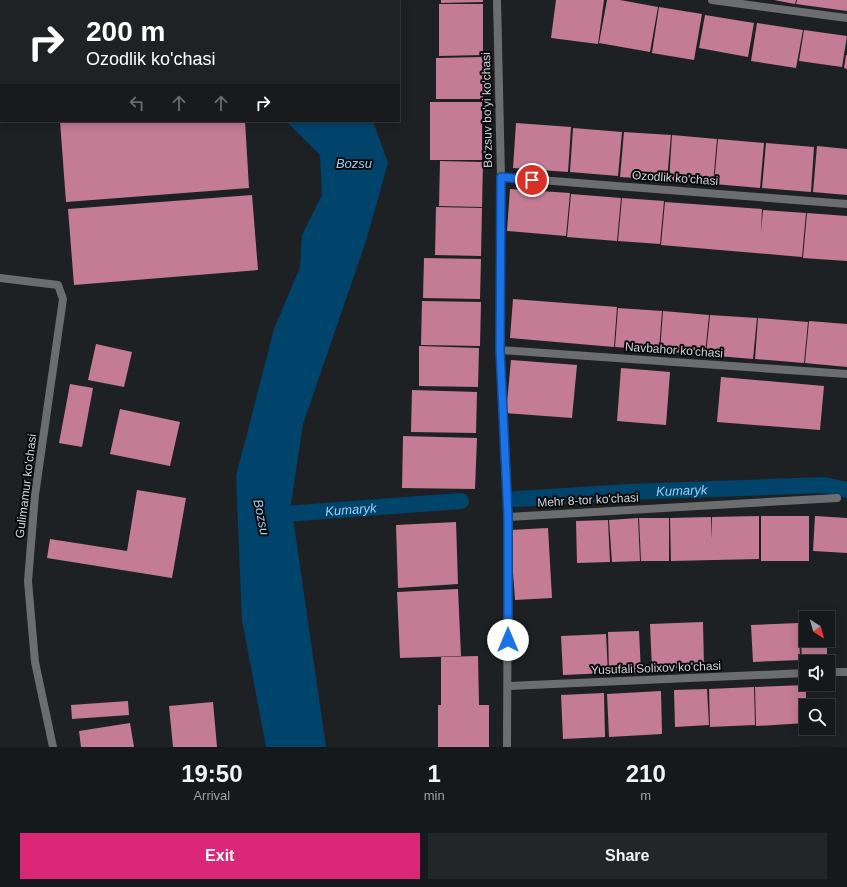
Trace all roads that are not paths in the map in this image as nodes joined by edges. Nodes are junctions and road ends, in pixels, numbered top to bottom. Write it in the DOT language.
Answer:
graph roads {
  1 [pos="497,0"];
  2 [pos="712,0"];
  3 [pos="847,18"];
  4 [pos="501,177"];
  5 [pos="847,204"];
  6 [pos="0,278"];
  7 [pos="500,350"];
  8 [pos="847,374"];
  9 [pos="837,498"];
  10 [pos="508,516"];
  11 [pos="835,672"];
  12 [pos="847,672"];
  13 [pos="799,673"];
  14 [pos="508,686"];
  15 [pos="53,747"];
  16 [pos="507,747"];
  1 -- 4 [label="street, Bo'zsuv bo'yi ko'chasi"];
  2 -- 3 [label="street"];
  4 -- 5 [label="street, Ozodlik ko'chasi"];
  4 -- 7 [label="street, Bo'zsuv bo'yi ko'chasi"];
  6 -- 15 [label="street, Gulimamur ko'chasi"];
  7 -- 8 [label="street, Navbahor ko'chasi"];
  7 -- 10 [label="street, Bo'zsuv bo'yi ko'chasi"];
  9 -- 10 [label="street, Mehr 8-tor ko'chasi"];
  10 -- 14 [label="street, Bo'zsuv bo'yi ko'chasi"];
  11 -- 12 [label="street"];
  13 -- 14 [label="street, Yusufali Solixov ko'chasi"];
  14 -- 16 [label="street, Bo'zsuv bo'yi ko'chasi"];
}
